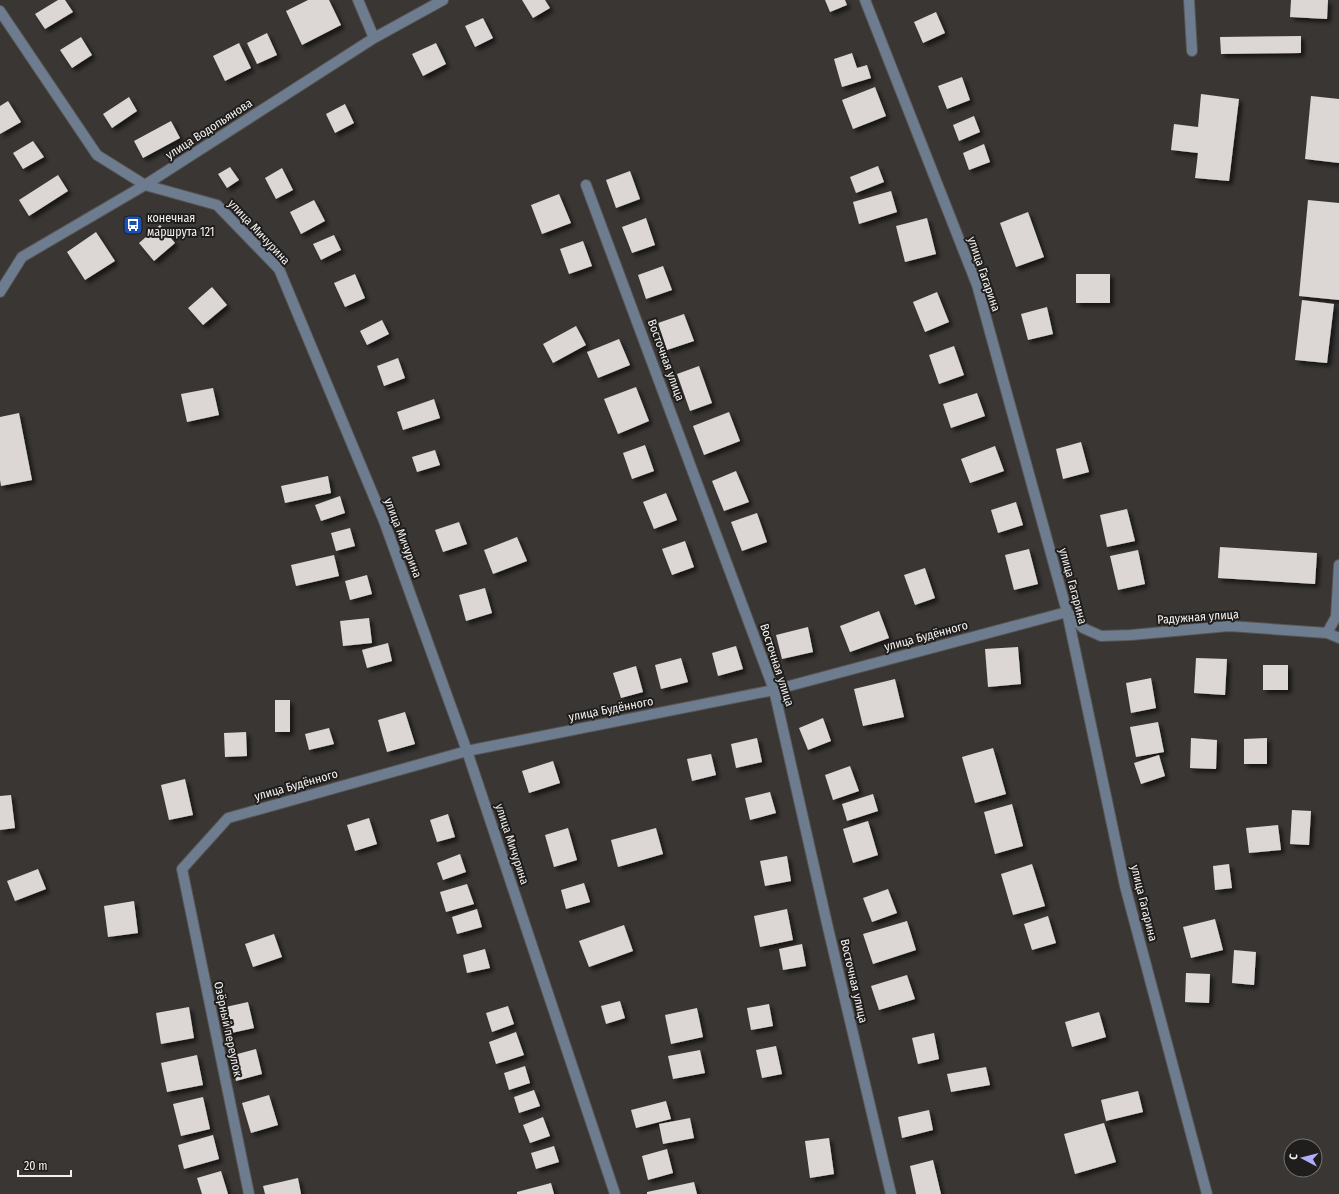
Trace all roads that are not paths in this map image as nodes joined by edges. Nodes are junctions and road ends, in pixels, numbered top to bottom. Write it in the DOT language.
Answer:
graph roads {
  1 [pos="358,0"];
  2 [pos="443,0"];
  3 [pos="865,0"];
  4 [pos="1189,0"];
  5 [pos="0,11"];
  6 [pos="374,38"];
  7 [pos="1192,51"];
  8 [pos="145,185"];
  9 [pos="586,185"];
  10 [pos="0,292"];
  11 [pos="1339,564"];
  12 [pos="1067,612"];
  13 [pos="1326,633"];
  14 [pos="1339,638"];
  15 [pos="774,690"];
  16 [pos="467,751"];
  17 [pos="182,870"];
  18 [pos="249,1194"];
  19 [pos="615,1194"];
  20 [pos="891,1194"];
  21 [pos="1207,1194"];
  1 -- 6 [label="street"];
  2 -- 6 [label="street, улица Водопьянова"];
  3 -- 12 [label="street, улица Гагарина"];
  4 -- 7 [label="street"];
  5 -- 8 [label="street, улица Мичурина"];
  6 -- 8 [label="street, улица Водопьянова"];
  8 -- 10 [label="street, улица Водопьянова"];
  8 -- 16 [label="street, улица Мичурина"];
  9 -- 15 [label="street, Восточная улица"];
  11 -- 13 [label="street"];
  12 -- 13 [label="street, Радужная улица"];
  12 -- 15 [label="street, улица Будённого"];
  12 -- 21 [label="street, улица Гагарина"];
  13 -- 14 [label="street, Радужная улица"];
  15 -- 16 [label="street, улица Будённого"];
  15 -- 20 [label="street, Восточная улица"];
  16 -- 17 [label="street, улица Будённого"];
  16 -- 19 [label="street, улица Мичурина"];
  17 -- 18 [label="street, Озёрный переулок"];
}
